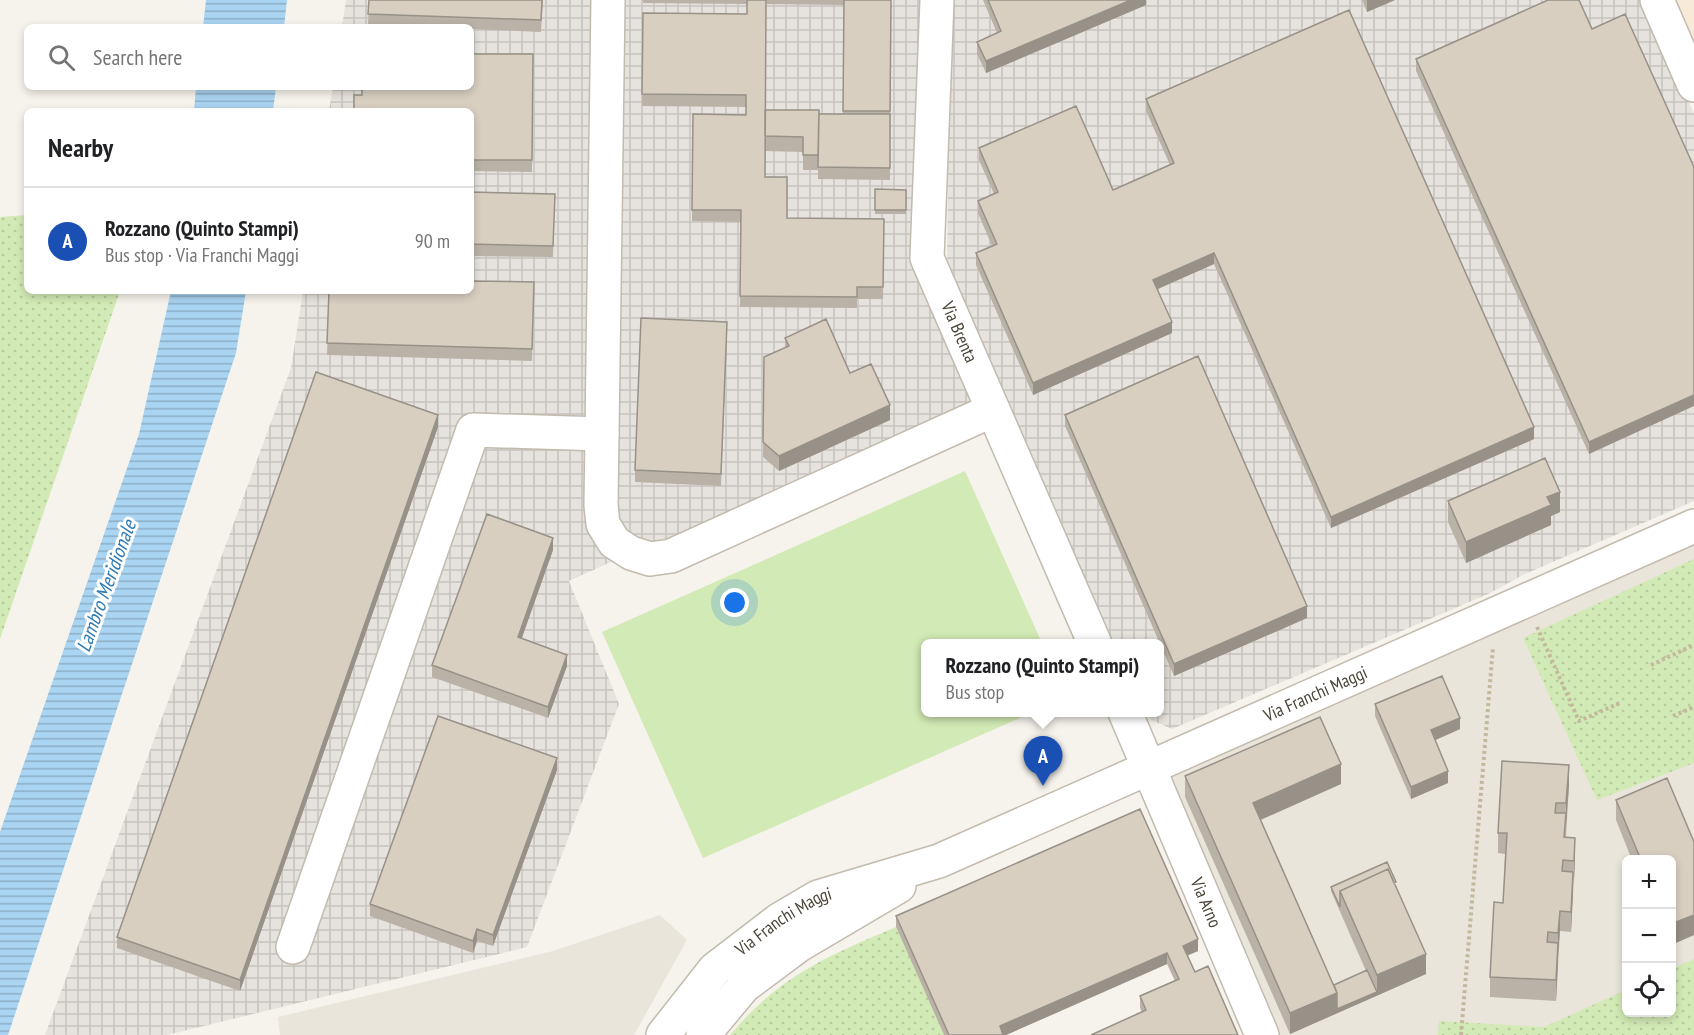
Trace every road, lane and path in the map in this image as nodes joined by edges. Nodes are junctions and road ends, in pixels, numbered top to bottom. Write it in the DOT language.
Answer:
graph roads {
  1 [pos="608,0"];
  2 [pos="937,0"];
  3 [pos="1657,0"];
  4 [pos="1694,85"];
  5 [pos="993,410"];
  6 [pos="602,434"];
  7 [pos="1694,526"];
  8 [pos="1526,602"];
  9 [pos="1496,615"];
  10 [pos="1093,639"];
  11 [pos="1694,645"];
  12 [pos="1651,665"];
  13 [pos="1622,702"];
  14 [pos="1694,707"];
  15 [pos="1673,716"];
  16 [pos="1127,717"];
  17 [pos="1149,769"];
  18 [pos="939,861"];
  19 [pos="293,946"];
  20 [pos="663,1035"];
  21 [pos="703,1035"];
  22 [pos="1262,1035"];
  23 [pos="1461,1035"];
  1 -- 6 [label="street"];
  2 -- 5 [label="street, Via Brenta"];
  3 -- 4 [label="street"];
  5 -- 6 [label="street"];
  5 -- 10 [label="street, Via Brenta"];
  6 -- 19 [label="street"];
  7 -- 8 [label="street, Via Franchi Maggi"];
  8 -- 9 [label="street, Via Franchi Maggi"];
  8 -- 13 [label="path"];
  9 -- 17 [label="street, Via Franchi Maggi"];
  9 -- 23 [label="path"];
  11 -- 12 [label="path"];
  14 -- 15 [label="path"];
  16 -- 17 [label="street"];
  17 -- 18 [label="street, Via Franchi Maggi"];
  17 -- 22 [label="street, Via Arno"];
  18 -- 20 [label="street, Via Franchi Maggi"];
  18 -- 21 [label="street, Via Franchi Maggi"];
}
